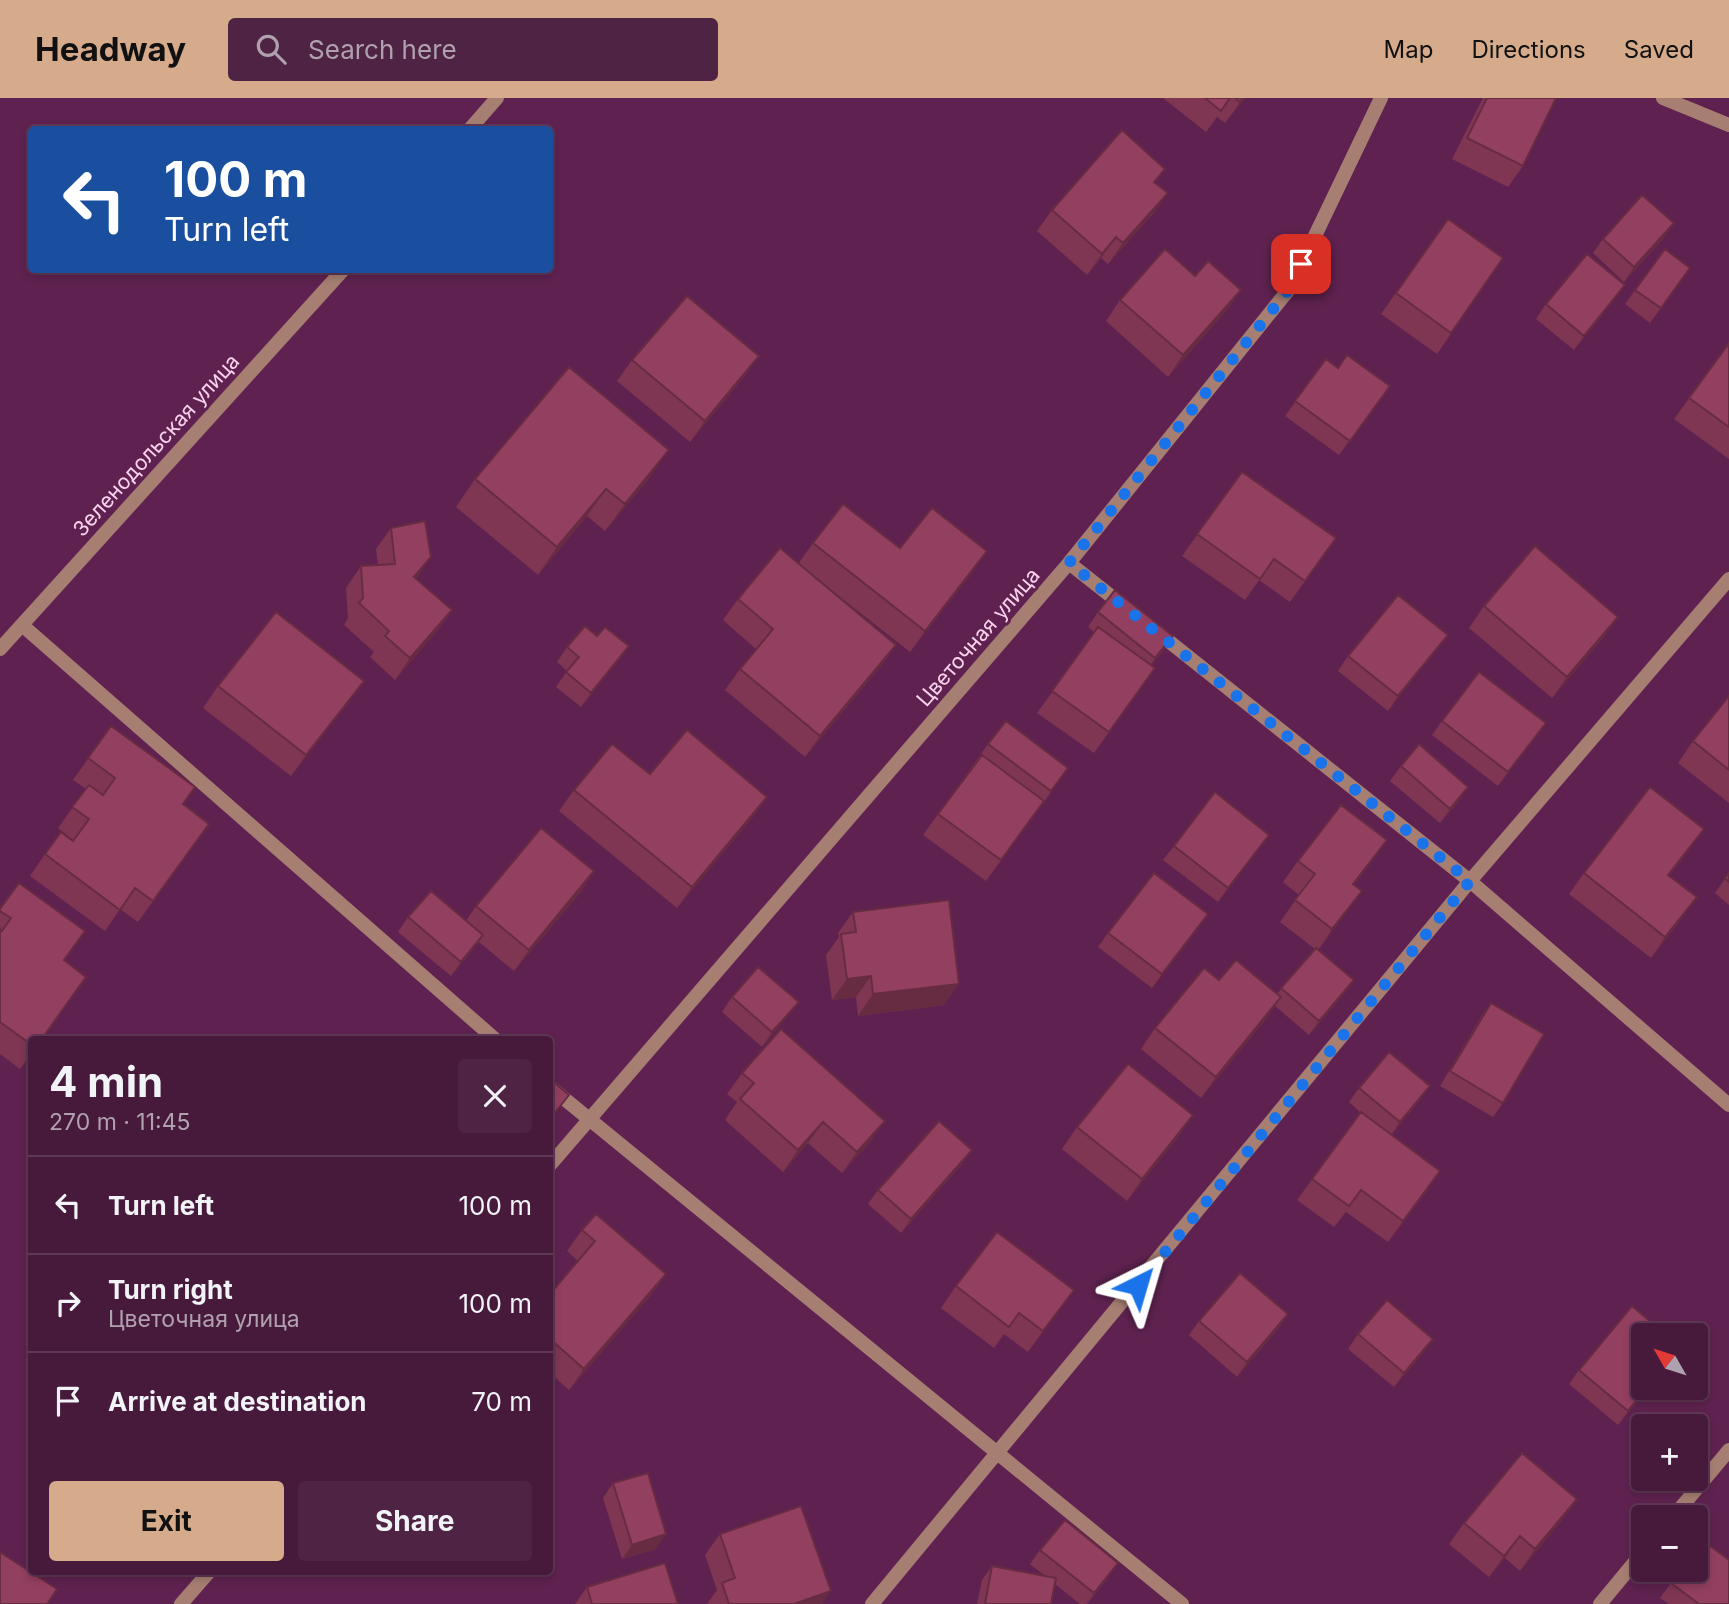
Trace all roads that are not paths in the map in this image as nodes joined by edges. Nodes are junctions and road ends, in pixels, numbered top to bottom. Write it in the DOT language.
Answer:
graph roads {
  1 [pos="498,98"];
  2 [pos="1381,98"];
  3 [pos="1663,98"];
  4 [pos="1729,125"];
  5 [pos="473,126"];
  6 [pos="340,273"];
  7 [pos="1069,563"];
  8 [pos="1729,579"];
  9 [pos="22,625"];
  10 [pos="0,649"];
  11 [pos="1470,881"];
  12 [pos="491,1036"];
  13 [pos="553,1090"];
  14 [pos="1729,1105"];
  15 [pos="587,1120"];
  16 [pos="553,1161"];
  17 [pos="1729,1450"];
  18 [pos="998,1455"];
  19 [pos="1683,1505"];
  20 [pos="1631,1567"];
  21 [pos="206,1575"];
  22 [pos="181,1604"];
  23 [pos="872,1604"];
  24 [pos="1182,1604"];
  25 [pos="1600,1604"];
  1 -- 5 [label="lane"];
  2 -- 7 [label="lane, Цветочная улица"];
  3 -- 4 [label="lane"];
  6 -- 9 [label="lane, Зеленодольская улица"];
  7 -- 11 [label="lane"];
  7 -- 15 [label="lane, Цветочная улица"];
  8 -- 11 [label="lane"];
  9 -- 10 [label="lane, Зеленодольская улица"];
  9 -- 12 [label="lane"];
  11 -- 14 [label="lane"];
  11 -- 18 [label="lane"];
  13 -- 15 [label="lane"];
  15 -- 16 [label="lane, Цветочная улица"];
  15 -- 18 [label="lane"];
  17 -- 19 [label="lane"];
  18 -- 23 [label="lane"];
  18 -- 24 [label="lane"];
  20 -- 25 [label="lane"];
  21 -- 22 [label="lane"];
}
